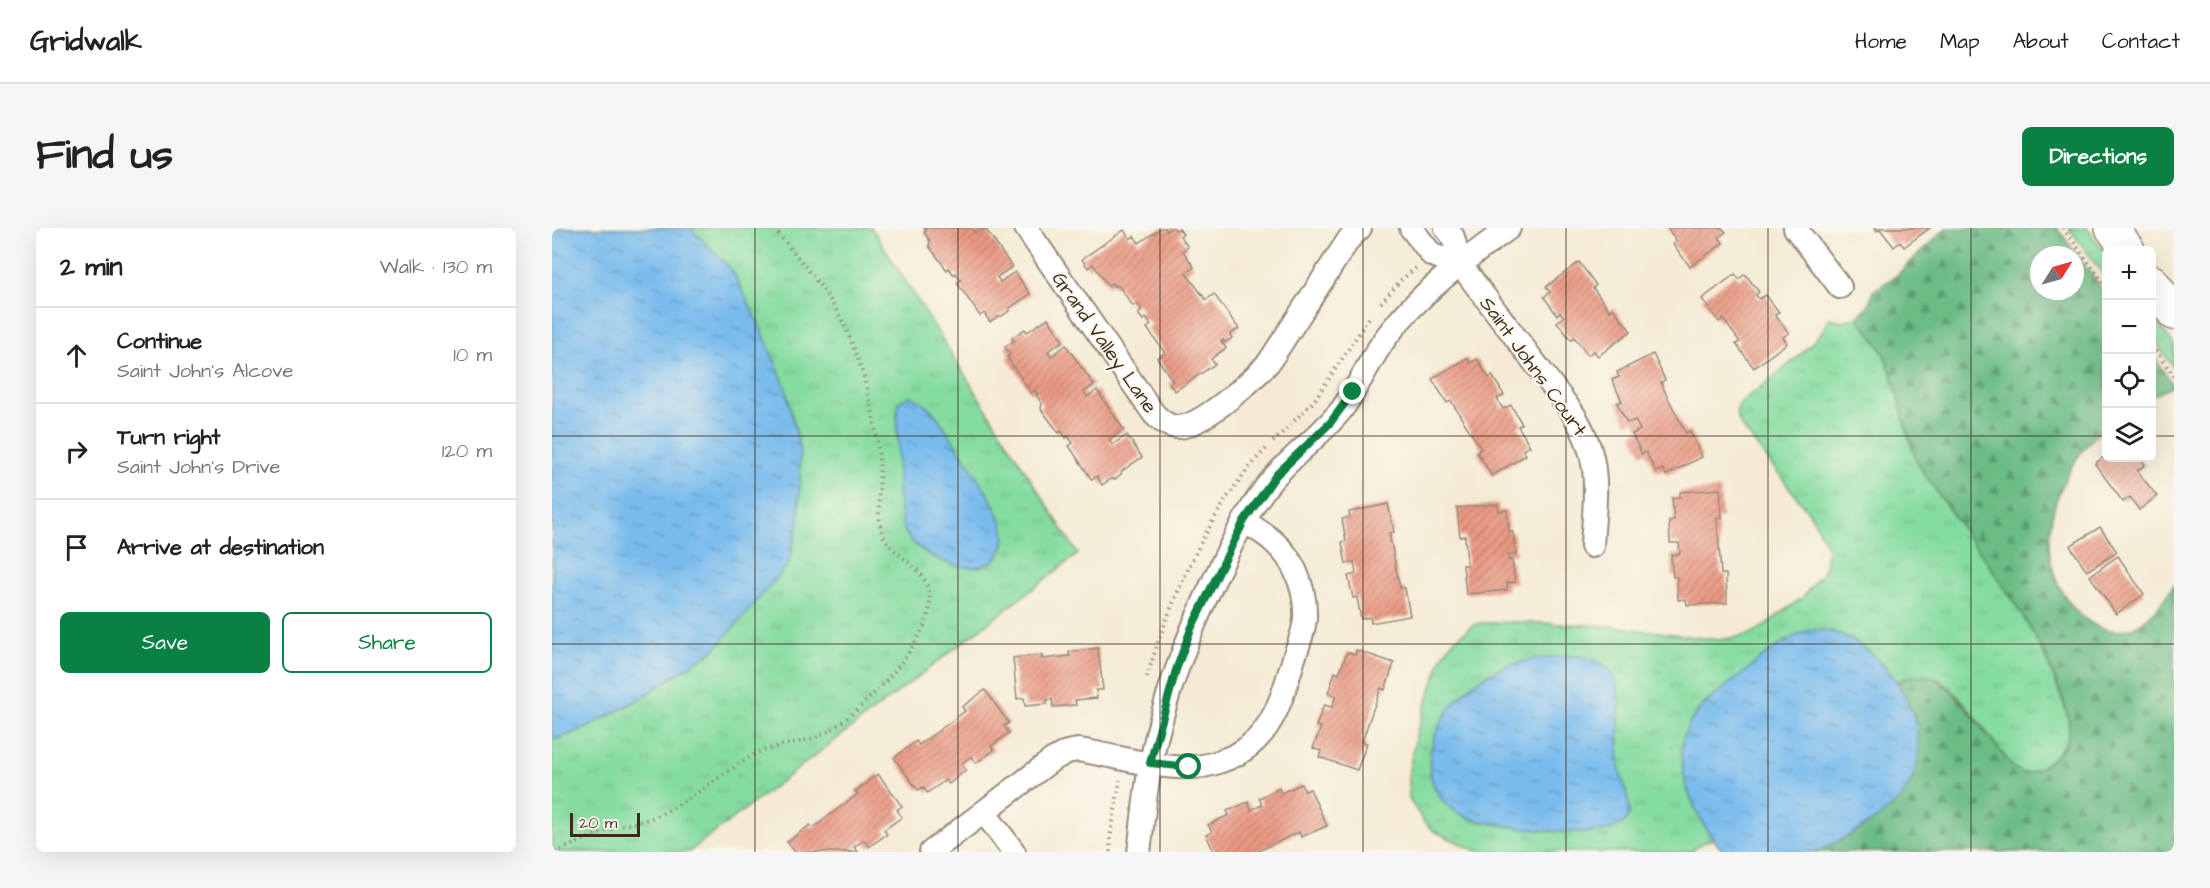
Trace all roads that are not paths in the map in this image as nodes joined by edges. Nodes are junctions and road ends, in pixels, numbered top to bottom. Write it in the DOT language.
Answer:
graph roads {
  1 [pos="1026,228"];
  2 [pos="1360,228"];
  3 [pos="1412,228"];
  4 [pos="1446,228"];
  5 [pos="1509,228"];
  6 [pos="1795,228"];
  7 [pos="2112,228"];
  8 [pos="2125,246"];
  9 [pos="1460,264"];
  10 [pos="1840,288"];
  11 [pos="2156,289"];
  12 [pos="2174,313"];
  13 [pos="1244,521"];
  14 [pos="1592,546"];
  15 [pos="1150,763"];
  16 [pos="984,812"];
  17 [pos="931,852"];
  18 [pos="1014,852"];
  19 [pos="1139,852"];
  1 -- 2 [label="street, Grand Valley Lane"];
  3 -- 9 [label="street"];
  4 -- 9 [label="street"];
  5 -- 9 [label="street"];
  6 -- 10 [label="street"];
  7 -- 8 [label="main road"];
  9 -- 13 [label="street"];
  9 -- 14 [label="street, Saint Johns Court"];
  11 -- 12 [label="main road"];
  13 -- 15 [label="street"];
  13 -- 15 [label="street"];
  15 -- 16 [label="street"];
  15 -- 19 [label="street"];
  16 -- 17 [label="street"];
  16 -- 18 [label="street"];
}
